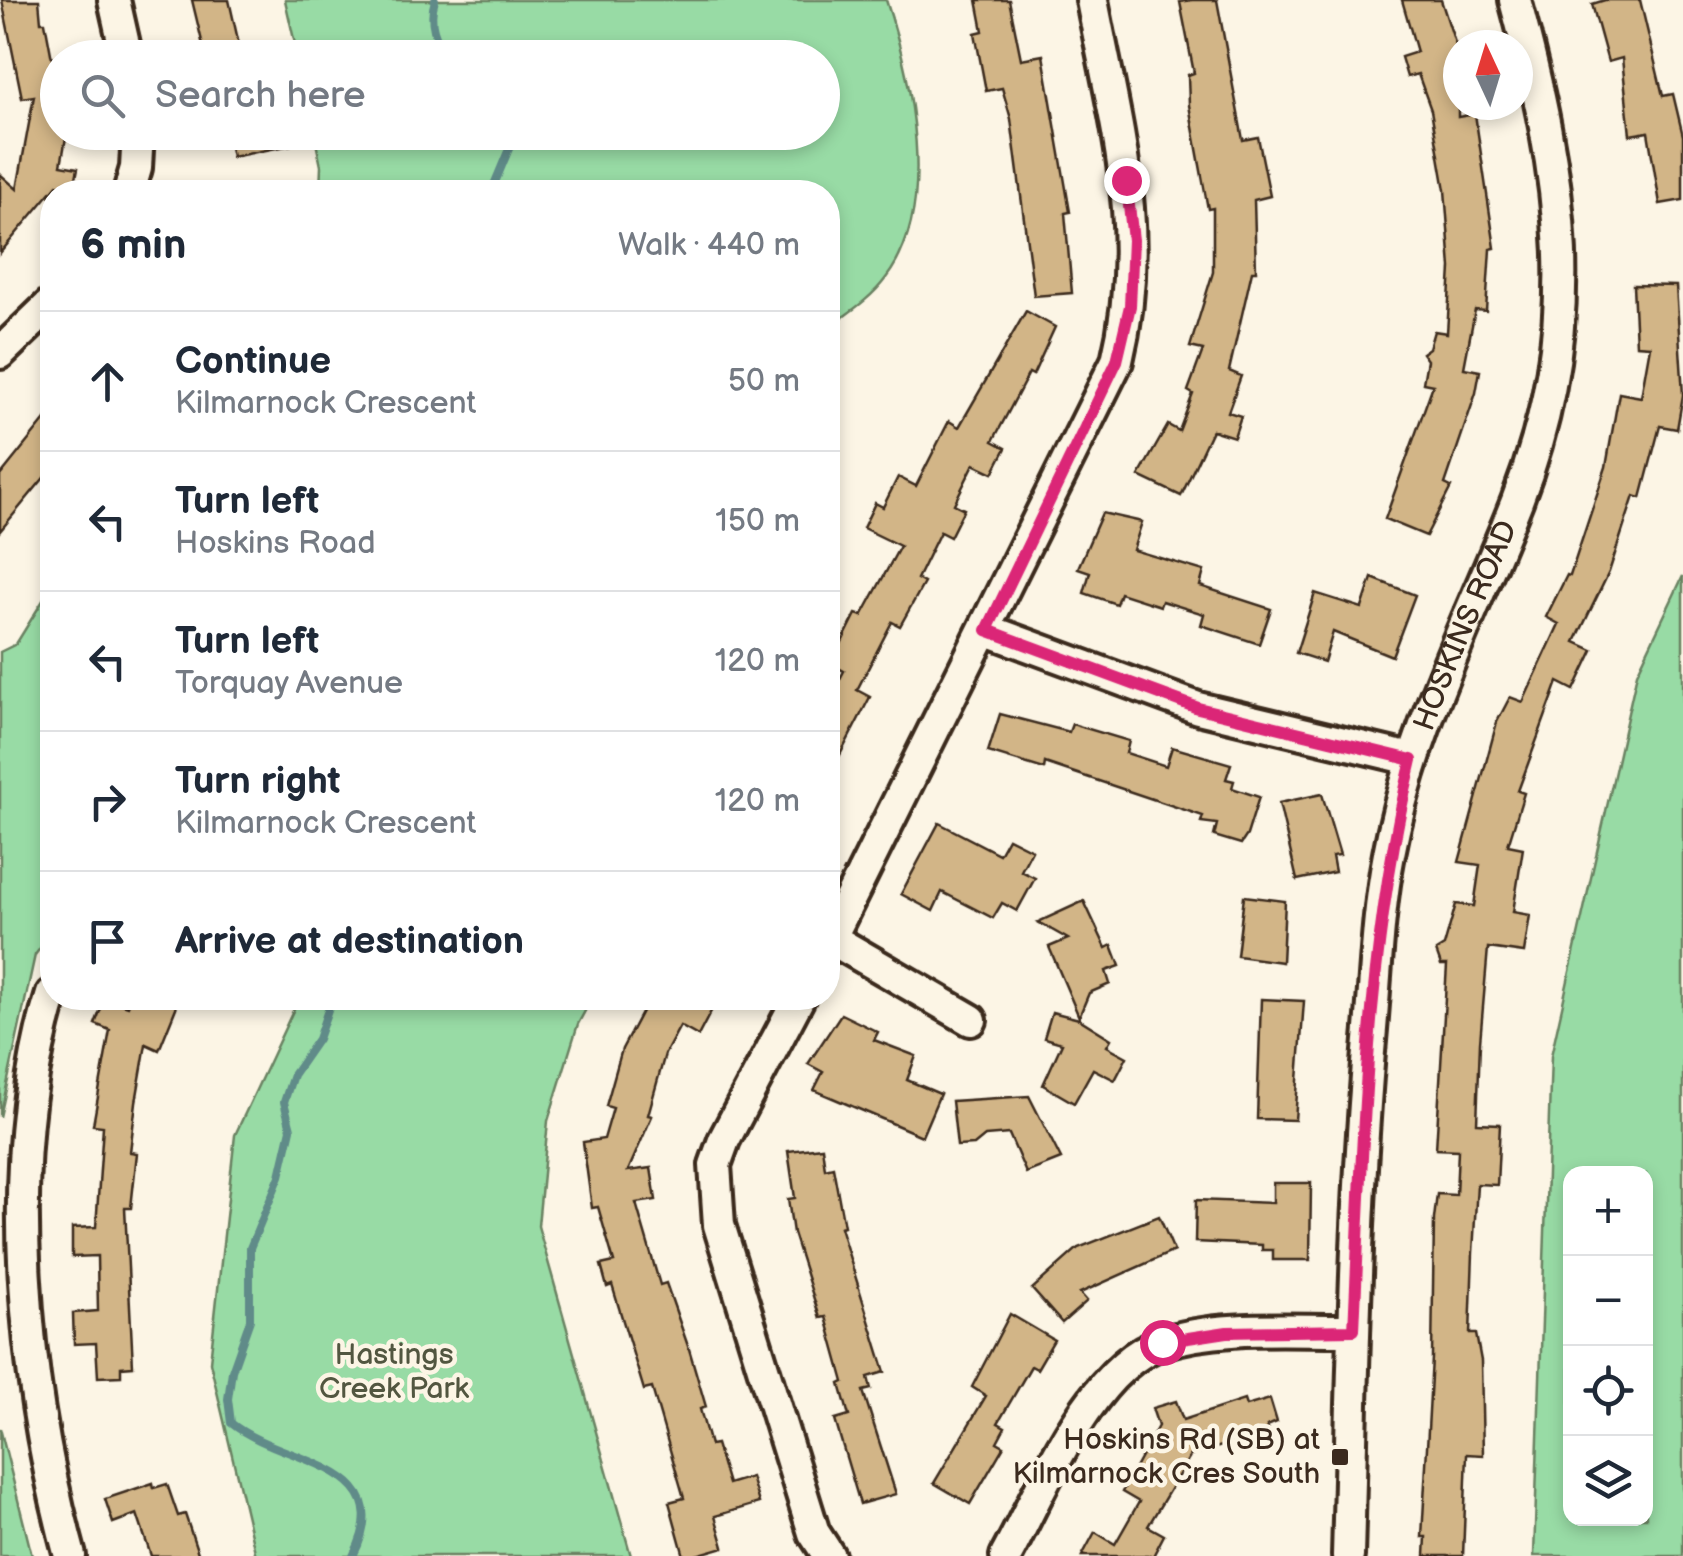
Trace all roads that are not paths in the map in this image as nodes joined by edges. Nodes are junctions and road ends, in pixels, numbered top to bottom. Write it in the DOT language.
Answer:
graph roads {
  1 [pos="114,0"];
  2 [pos="1092,0"];
  3 [pos="1515,0"];
  4 [pos="123,40"];
  5 [pos="137,150"];
  6 [pos="133,180"];
  7 [pos="40,314"];
  8 [pos="0,353"];
  9 [pos="987,630"];
  10 [pos="1412,760"];
  11 [pos="840,918"];
  12 [pos="840,946"];
  13 [pos="49,1010"];
  14 [pos="792,1010"];
  15 [pos="971,1020"];
  16 [pos="1354,1330"];
  17 [pos="70,1556"];
  18 [pos="828,1556"];
  19 [pos="1006,1556"];
  20 [pos="1348,1556"];
  1 -- 4 [label="street"];
  2 -- 9 [label="street"];
  3 -- 10 [label="street, HOSKINS ROAD"];
  5 -- 6 [label="street"];
  7 -- 8 [label="street"];
  9 -- 10 [label="street"];
  9 -- 11 [label="street"];
  10 -- 16 [label="street, HOSKINS ROAD"];
  12 -- 15 [label="street"];
  13 -- 17 [label="street"];
  14 -- 18 [label="street"];
  16 -- 19 [label="street"];
  16 -- 20 [label="street, HOSKINS ROAD"];
}
